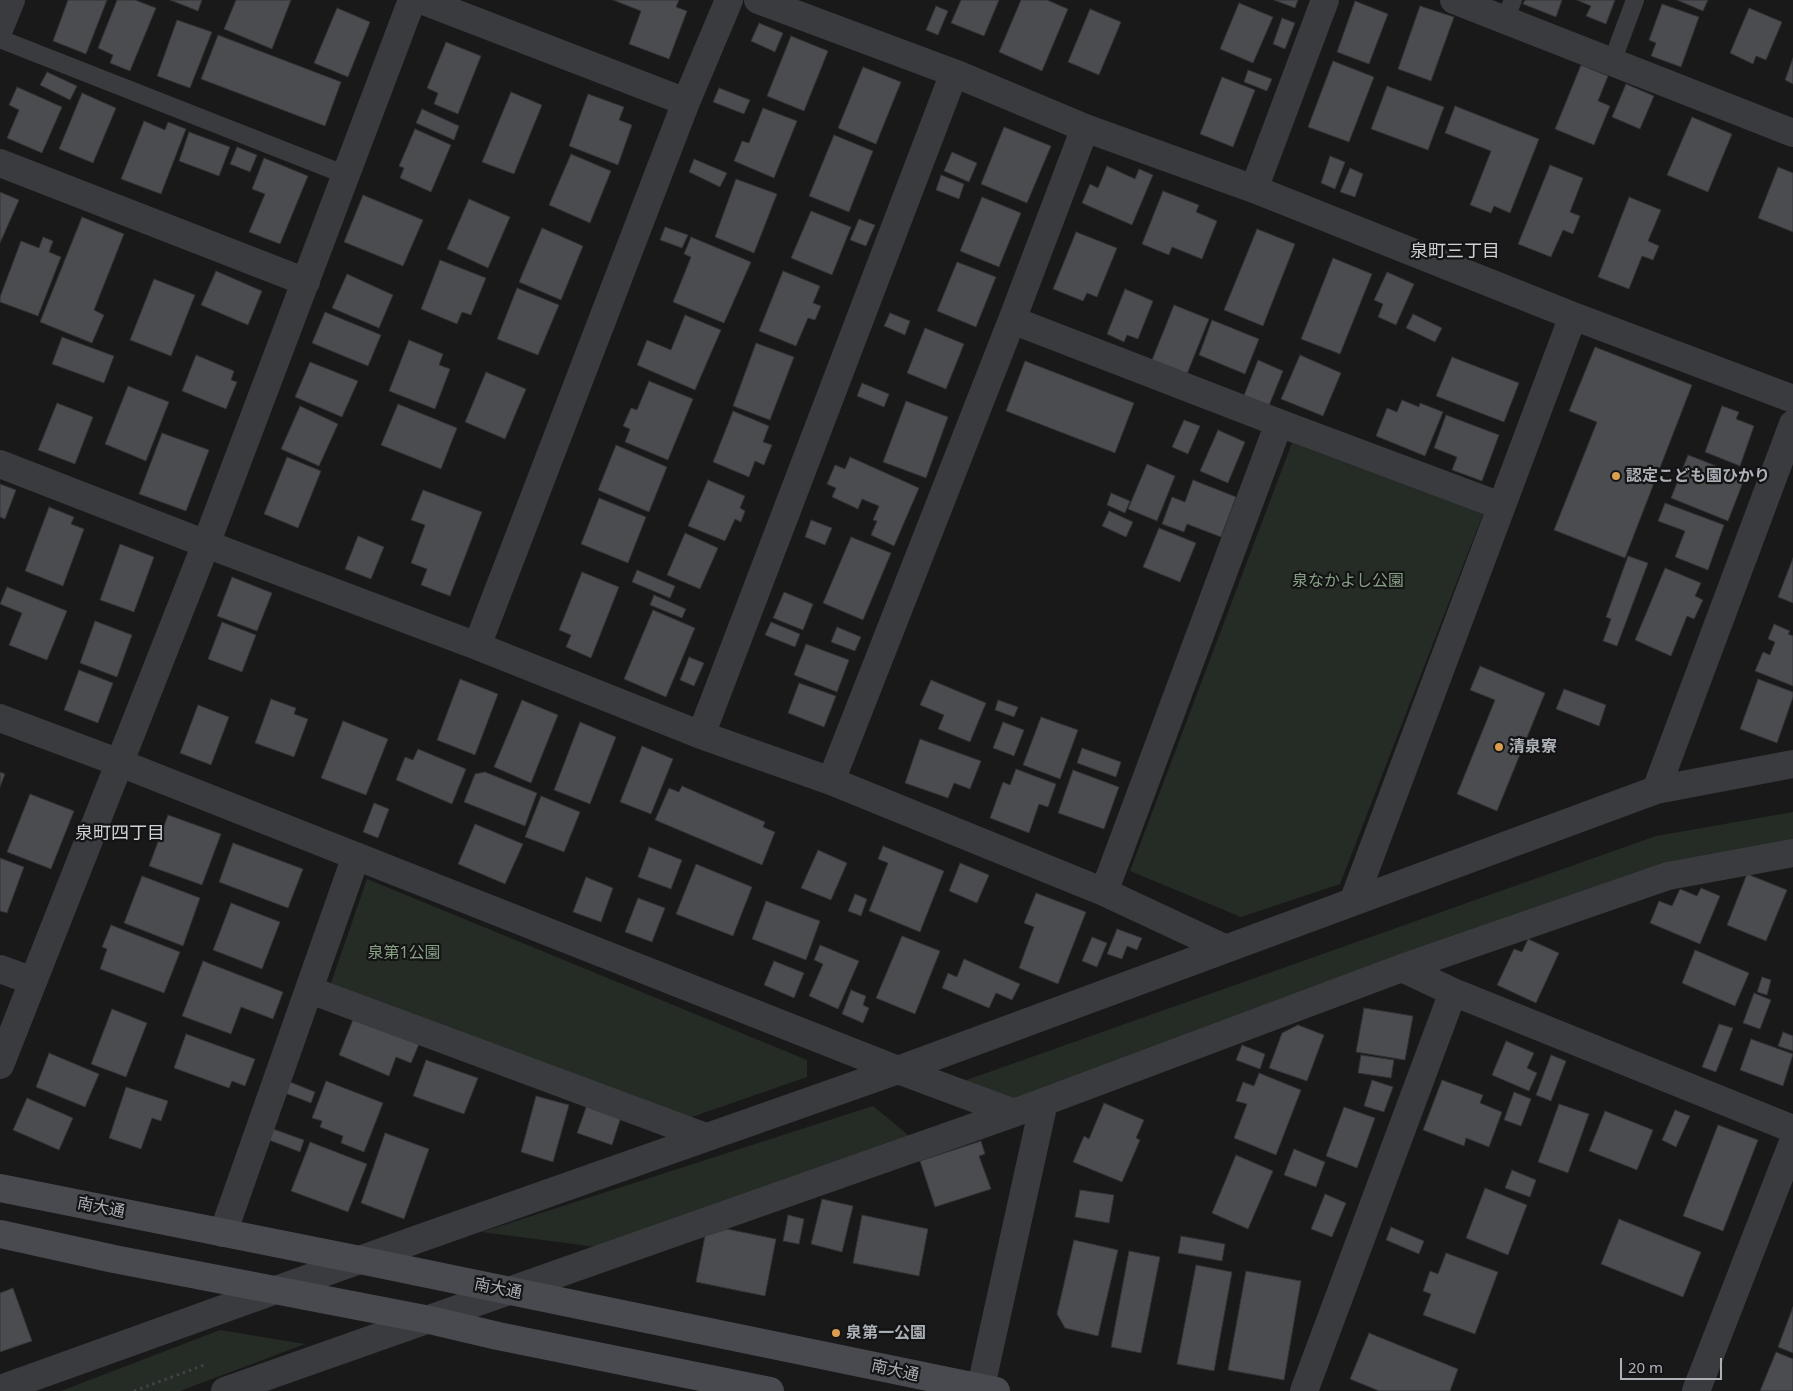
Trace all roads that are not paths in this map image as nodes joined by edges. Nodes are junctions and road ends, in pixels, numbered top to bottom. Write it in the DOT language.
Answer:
graph roads {
  1 [pos="11,0"];
  2 [pos="412,0"];
  3 [pos="421,0"];
  4 [pos="730,0"];
  5 [pos="758,0"];
  6 [pos="1325,0"];
  7 [pos="1454,0"];
  8 [pos="1634,0"];
  9 [pos="1509,10"];
  10 [pos="0,27"];
  11 [pos="0,40"];
  12 [pos="1612,62"];
  13 [pos="954,72"];
  14 [pos="686,102"];
  15 [pos="1085,128"];
  16 [pos="1793,133"];
  17 [pos="0,163"];
  18 [pos="346,175"];
  19 [pos="1254,189"];
  20 [pos="306,282"];
  21 [pos="1573,316"];
  22 [pos="1012,320"];
  23 [pos="1793,399"];
  24 [pos="1279,423"];
  25 [pos="1793,424"];
  26 [pos="0,464"];
  27 [pos="1501,506"];
  28 [pos="206,544"];
  29 [pos="477,646"];
  30 [pos="0,718"];
  31 [pos="701,735"];
  32 [pos="120,764"];
  33 [pos="1793,764"];
  34 [pos="831,781"];
  35 [pos="1656,790"];
  36 [pos="1793,853"];
  37 [pos="356,856"];
  38 [pos="1104,892"];
  39 [pos="1352,902"];
  40 [pos="1224,948"];
  41 [pos="1402,968"];
  42 [pos="0,969"];
  43 [pos="33,981"];
  44 [pos="310,990"];
  45 [pos="1453,992"];
  46 [pos="0,1065"];
  47 [pos="898,1070"];
  48 [pos="1044,1102"];
  49 [pos="1014,1113"];
  50 [pos="1793,1129"];
  51 [pos="706,1137"];
  52 [pos="1793,1142"];
  53 [pos="0,1188"];
  54 [pos="223,1233"];
  55 [pos="0,1234"];
  56 [pos="360,1260"];
  57 [pos="275,1290"];
  58 [pos="511,1292"];
  59 [pos="430,1320"];
  60 [pos="0,1389"];
  61 [pos="236,1389"];
  62 [pos="986,1390"];
  63 [pos="770,1391"];
  64 [pos="1304,1391"];
  65 [pos="1696,1391"];
  1 -- 10 [label="street"];
  2 -- 18 [label="street"];
  3 -- 14 [label="street"];
  4 -- 14 [label="street"];
  5 -- 13 [label="street"];
  6 -- 19 [label="street"];
  7 -- 9 [label="street"];
  8 -- 12 [label="lane"];
  9 -- 12 [label="street"];
  11 -- 18 [label="lane"];
  12 -- 16 [label="street"];
  13 -- 15 [label="street"];
  13 -- 31 [label="street"];
  14 -- 29 [label="street"];
  15 -- 19 [label="street"];
  15 -- 22 [label="street"];
  17 -- 20 [label="street"];
  18 -- 20 [label="street"];
  19 -- 21 [label="street"];
  20 -- 28 [label="street"];
  21 -- 23 [label="street"];
  21 -- 27 [label="street"];
  22 -- 24 [label="street"];
  22 -- 34 [label="street"];
  24 -- 27 [label="street"];
  24 -- 38 [label="street"];
  25 -- 35 [label="street"];
  26 -- 28 [label="street"];
  27 -- 39 [label="street"];
  28 -- 29 [label="street"];
  28 -- 32 [label="street"];
  29 -- 31 [label="street"];
  30 -- 32 [label="street"];
  31 -- 34 [label="street"];
  32 -- 37 [label="street"];
  32 -- 43 [label="street"];
  33 -- 35 [label="street"];
  34 -- 38 [label="street"];
  35 -- 39 [label="street"];
  36 -- 41 [label="street"];
  37 -- 44 [label="street"];
  37 -- 47 [label="street"];
  38 -- 40 [label="street"];
  39 -- 40 [label="street"];
  40 -- 47 [label="street"];
  41 -- 45 [label="street"];
  41 -- 48 [label="street"];
  42 -- 43 [label="street"];
  43 -- 46 [label="street"];
  44 -- 51 [label="street"];
  44 -- 54 [label="street"];
  45 -- 50 [label="street"];
  45 -- 64 [label="street"];
  47 -- 49 [label="street"];
  47 -- 51 [label="street"];
  48 -- 49 [label="street"];
  48 -- 62 [label="street"];
  49 -- 58 [label="street"];
  51 -- 56 [label="street"];
  52 -- 65 [label="street"];
  53 -- 54 [label="street, 南大通"];
  54 -- 56 [label="street, 南大通"];
  55 -- 57 [label="street"];
  56 -- 57 [label="street"];
  56 -- 58 [label="street, 南大通"];
  57 -- 59 [label="street"];
  57 -- 60 [label="street"];
  58 -- 59 [label="street"];
  58 -- 62 [label="street, 南大通"];
  59 -- 61 [label="street"];
  59 -- 63 [label="street"];
}
